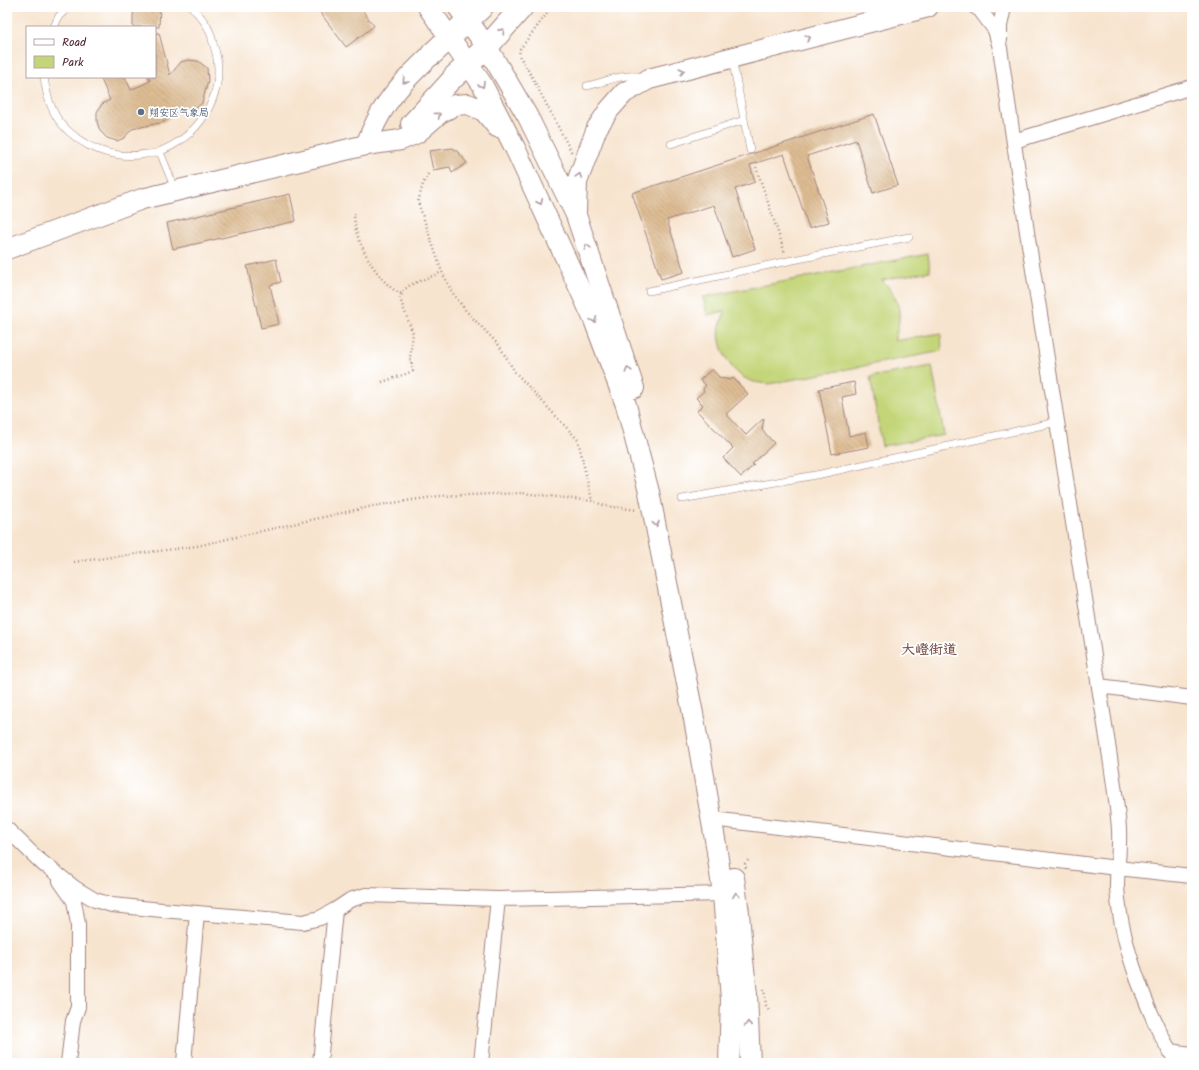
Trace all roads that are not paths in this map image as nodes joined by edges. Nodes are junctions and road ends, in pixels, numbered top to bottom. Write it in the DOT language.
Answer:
graph roads {
  1 [pos="68,7"];
  2 [pos="192,7"];
  3 [pos="428,7"];
  4 [pos="522,7"];
  5 [pos="928,7"];
  6 [pos="975,7"];
  7 [pos="1004,7"];
  8 [pos="469,12"];
  9 [pos="54,26"];
  10 [pos="449,38"];
  11 [pos="487,47"];
  12 [pos="1000,48"];
  13 [pos="432,54"];
  14 [pos="732,58"];
  15 [pos="461,70"];
  16 [pos="44,78"];
  17 [pos="649,79"];
  18 [pos="587,86"];
  19 [pos="1192,87"];
  20 [pos="744,120"];
  21 [pos="1014,141"];
  22 [pos="671,144"];
  23 [pos="366,145"];
  24 [pos="514,148"];
  25 [pos="750,150"];
  26 [pos="160,152"];
  27 [pos="175,191"];
  28 [pos="576,215"];
  29 [pos="908,237"];
  30 [pos="7,249"];
  31 [pos="649,291"];
  32 [pos="1057,422"];
  33 [pos="682,499"];
  34 [pos="1099,686"];
  35 [pos="1192,698"];
  36 [pos="718,819"];
  37 [pos="7,829"];
  38 [pos="38,859"];
  39 [pos="1117,868"];
  40 [pos="1192,876"];
  41 [pos="723,894"];
  42 [pos="498,899"];
  43 [pos="95,900"];
  44 [pos="335,910"];
  45 [pos="197,913"];
  46 [pos="78,922"];
  47 [pos="1169,1052"];
  48 [pos="1192,1054"];
  49 [pos="68,1063"];
  50 [pos="184,1063"];
  51 [pos="320,1063"];
  52 [pos="481,1063"];
  53 [pos="729,1063"];
  54 [pos="750,1063"];
  55 [pos="1178,1063"];
  1 -- 9 [label="lane"];
  2 -- 26 [label="lane"];
  3 -- 10 [label="main road"];
  11 -- 4 [label="main road, one-way"];
  14 -- 5 [label="main road, one-way"];
  6 -- 12 [label="street"];
  7 -- 12 [label="street"];
  8 -- 10 [label="main road"];
  8 -- 11 [label="main road"];
  10 -- 13 [label="main road"];
  10 -- 15 [label="main road"];
  11 -- 15 [label="main road"];
  11 -- 28 [label="main road"];
  12 -- 21 [label="street"];
  13 -- 23 [label="main road, one-way"];
  17 -- 14 [label="main road, one-way"];
  14 -- 20 [label="lane"];
  15 -- 23 [label="main road"];
  15 -- 24 [label="main road, one-way"];
  16 -- 26 [label="lane"];
  17 -- 18 [label="lane"];
  28 -- 17 [label="main road, one-way"];
  19 -- 21 [label="street"];
  20 -- 22 [label="lane"];
  20 -- 25 [label="lane"];
  21 -- 32 [label="street"];
  23 -- 24 [label="main road, one-way"];
  23 -- 27 [label="main road"];
  24 -- 36 [label="main road, one-way"];
  26 -- 27 [label="lane"];
  27 -- 30 [label="main road"];
  36 -- 28 [label="main road, one-way"];
  29 -- 31 [label="lane"];
  32 -- 33 [label="lane"];
  32 -- 34 [label="street"];
  34 -- 35 [label="street"];
  34 -- 39 [label="street"];
  36 -- 39 [label="street"];
  36 -- 41 [label="main road"];
  54 -- 36 [label="main road, one-way"];
  37 -- 38 [label="street"];
  38 -- 43 [label="street"];
  38 -- 46 [label="street"];
  39 -- 40 [label="street"];
  39 -- 47 [label="street"];
  41 -- 42 [label="street"];
  41 -- 53 [label="main road"];
  42 -- 44 [label="street"];
  42 -- 52 [label="street"];
  43 -- 45 [label="street"];
  43 -- 46 [label="street"];
  44 -- 45 [label="street"];
  44 -- 51 [label="street"];
  45 -- 50 [label="street"];
  46 -- 49 [label="street"];
  47 -- 48 [label="street"];
  47 -- 55 [label="street"];
}
